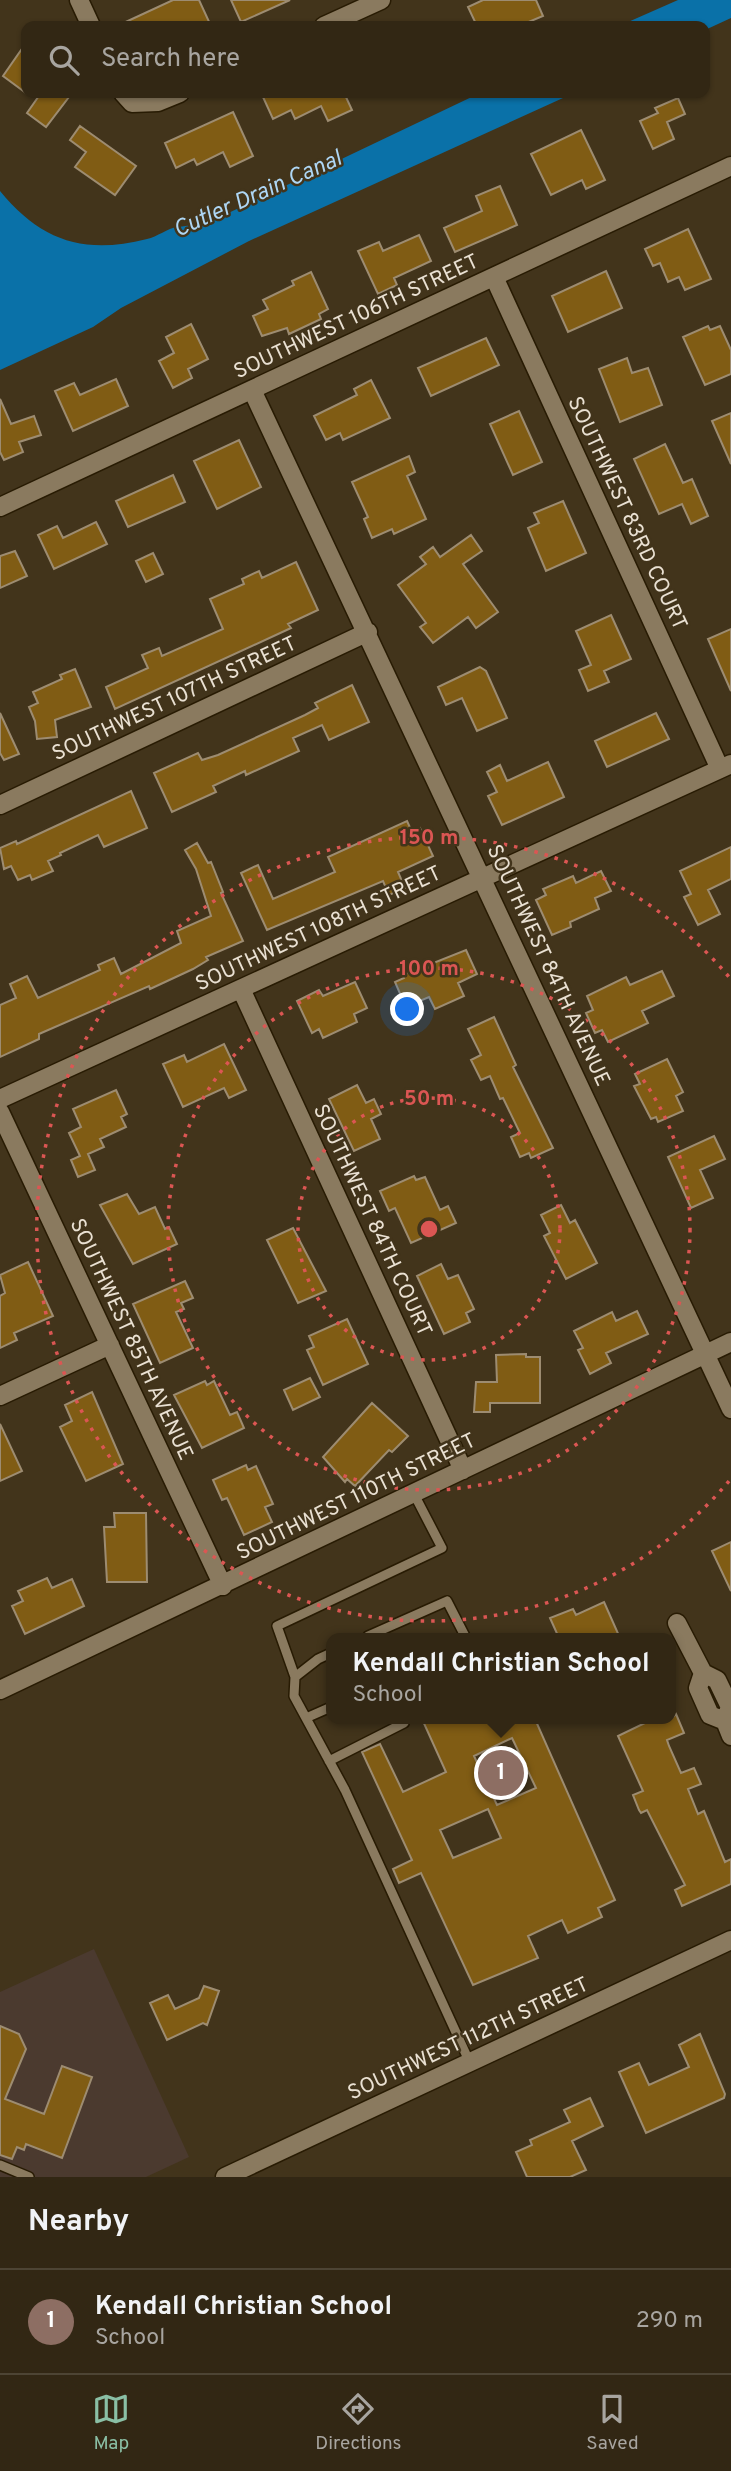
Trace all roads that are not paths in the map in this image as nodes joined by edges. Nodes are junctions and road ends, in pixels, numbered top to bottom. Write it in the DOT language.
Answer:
graph roads {
  1 [pos="79,0"];
  2 [pos="381,0"];
  3 [pos="89,21"];
  4 [pos="335,21"];
  5 [pos="128,98"];
  6 [pos="165,98"];
  7 [pos="731,166"];
  8 [pos="494,277"];
  9 [pos="252,390"];
  10 [pos="0,507"];
  11 [pos="368,632"];
  12 [pos="726,766"];
  13 [pos="0,805"];
  14 [pos="483,877"];
  15 [pos="241,989"];
  16 [pos="0,1099"];
  17 [pos="0,1112"];
  18 [pos="731,1342"];
  19 [pos="110,1345"];
  20 [pos="706,1353"];
  21 [pos="0,1396"];
  22 [pos="731,1409"];
  23 [pos="463,1470"];
  24 [pos="414,1494"];
  25 [pos="223,1586"];
  26 [pos="677,1623"];
  27 [pos="375,1633"];
  28 [pos="463,1633"];
  29 [pos="326,1656"];
  30 [pos="295,1677"];
  31 [pos="0,1690"];
  32 [pos="326,1709"];
  33 [pos="306,1718"];
  34 [pos="402,1724"];
  35 [pos="728,1728"];
  36 [pos="329,1761"];
  37 [pos="731,1940"];
  38 [pos="470,2063"];
  39 [pos="0,2165"];
  40 [pos="29,2177"];
  41 [pos="225,2177"];
  1 -- 3 [label="street"];
  2 -- 4 [label="street"];
  5 -- 6 [label="street"];
  7 -- 8 [label="street, SOUTHWEST 106TH STREET"];
  8 -- 9 [label="street, SOUTHWEST 106TH STREET"];
  8 -- 12 [label="street, SOUTHWEST 83RD COURT"];
  9 -- 10 [label="street, SOUTHWEST 106TH STREET"];
  9 -- 11 [label="street, SOUTHWEST 84TH AVENUE"];
  11 -- 13 [label="street, SOUTHWEST 107TH STREET"];
  11 -- 14 [label="street, SOUTHWEST 84TH AVENUE"];
  12 -- 14 [label="street, SOUTHWEST 108TH STREET"];
  14 -- 15 [label="street, SOUTHWEST 108TH STREET"];
  14 -- 20 [label="street, SOUTHWEST 84TH AVENUE"];
  15 -- 16 [label="street, SOUTHWEST 108TH STREET"];
  15 -- 23 [label="street, SOUTHWEST 84TH COURT"];
  17 -- 19 [label="street, SOUTHWEST 85TH AVENUE"];
  18 -- 20 [label="street, SOUTHWEST 110TH STREET"];
  19 -- 21 [label="street"];
  19 -- 25 [label="street, SOUTHWEST 85TH AVENUE"];
  20 -- 22 [label="street, SOUTHWEST 84TH AVENUE"];
  20 -- 23 [label="street, SOUTHWEST 110TH STREET"];
  23 -- 24 [label="street, SOUTHWEST 110TH STREET"];
  24 -- 25 [label="street, SOUTHWEST 110TH STREET"];
  24 -- 30 [label="lane"];
  25 -- 31 [label="street, SOUTHWEST 110TH STREET"];
  26 -- 35 [label="street"];
  27 -- 28 [label="lane"];
  29 -- 30 [label="lane"];
  30 -- 33 [label="lane"];
  32 -- 33 [label="lane"];
  33 -- 36 [label="lane"];
  34 -- 36 [label="lane"];
  36 -- 38 [label="lane"];
  37 -- 38 [label="street, SOUTHWEST 112TH STREET"];
  38 -- 41 [label="street, SOUTHWEST 112TH STREET"];
  39 -- 40 [label="lane"];
}
